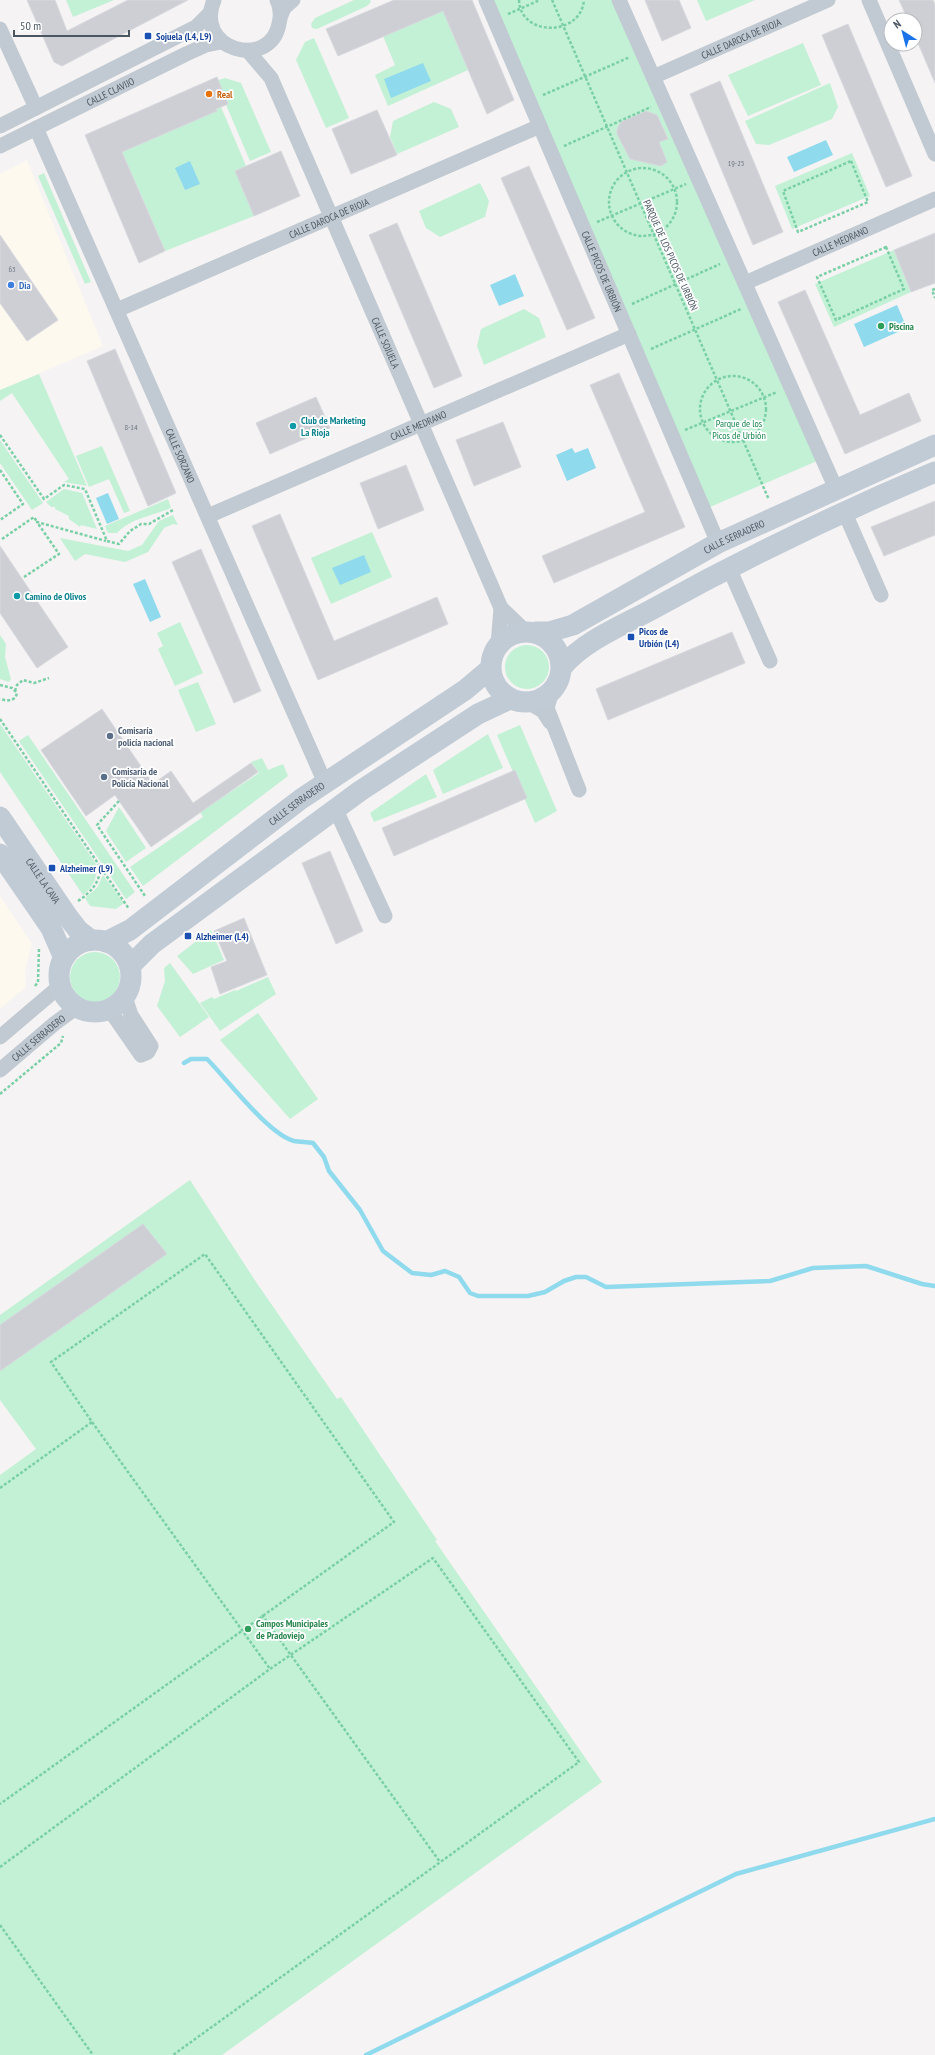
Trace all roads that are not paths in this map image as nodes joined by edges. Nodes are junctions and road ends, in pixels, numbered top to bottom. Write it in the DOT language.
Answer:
graph roads {
  1 [pos="277,0"];
  2 [pos="293,0"];
  3 [pos="486,0"];
  4 [pos="619,0"];
  5 [pos="828,0"];
  6 [pos="869,0"];
  7 [pos="212,6"];
  8 [pos="281,15"];
  9 [pos="0,29"];
  10 [pos="270,41"];
  11 [pos="221,42"];
  12 [pos="248,51"];
  13 [pos="653,77"];
  14 [pos="272,78"];
  15 [pos="36,108"];
  16 [pos="0,126"];
  17 [pos="540,126"];
  18 [pos="36,128"];
  19 [pos="0,146"];
  20 [pos="935,154"];
  21 [pos="935,199"];
  22 [pos="332,216"];
  23 [pos="744,283"];
  24 [pos="117,310"];
  25 [pos="629,334"];
  26 [pos="421,424"];
  27 [pos="935,445"];
  28 [pos="935,472"];
  29 [pos="836,489"];
  30 [pos="844,511"];
  31 [pos="208,516"];
  32 [pos="718,543"];
  33 [pos="728,568"];
  34 [pos="881,595"];
  35 [pos="501,608"];
  36 [pos="531,632"];
  37 [pos="498,645"];
  38 [pos="770,661"];
  39 [pos="562,667"];
  40 [pos="490,669"];
  41 [pos="552,691"];
  42 [pos="519,700"];
  43 [pos="556,731"];
  44 [pos="325,783"];
  45 [pos="579,790"];
  46 [pos="335,808"];
  47 [pos="0,817"];
  48 [pos="0,854"];
  49 [pos="385,916"];
  50 [pos="99,941"];
  51 [pos="64,958"];
  52 [pos="130,966"];
  53 [pos="60,986"];
  54 [pos="125,997"];
  55 [pos="77,1007"];
  56 [pos="106,1011"];
  57 [pos="0,1037"];
  58 [pos="0,1070"];
  1 -- 8 [label="street"];
  2 -- 8 [label="street"];
  3 -- 17 [label="street, CALLE PICOS DE URBIÓN"];
  4 -- 13 [label="street"];
  5 -- 13 [label="street, CALLE DAROCA DE RIOJA"];
  6 -- 20 [label="street"];
  7 -- 11 [label="street"];
  7 -- 15 [label="street, CALLE CLAVIJO"];
  8 -- 10 [label="street"];
  9 -- 15 [label="street"];
  10 -- 12 [label="street"];
  10 -- 14 [label="street, CALLE SOJUELA"];
  11 -- 12 [label="street"];
  11 -- 18 [label="street, CALLE CLAVIJO"];
  12 -- 14 [label="street, CALLE SOJUELA"];
  13 -- 23 [label="street"];
  14 -- 22 [label="street, CALLE SOJUELA"];
  15 -- 16 [label="street, CALLE CLAVIJO"];
  17 -- 22 [label="street, CALLE DAROCA DE RIOJA"];
  17 -- 25 [label="street, CALLE PICOS DE URBIÓN"];
  18 -- 19 [label="street, CALLE CLAVIJO"];
  18 -- 24 [label="street, CALLE SORZANO"];
  21 -- 23 [label="street, CALLE MEDRANO"];
  22 -- 24 [label="street, CALLE DAROCA DE RIOJA"];
  22 -- 26 [label="street, CALLE SOJUELA"];
  23 -- 29 [label="street"];
  24 -- 31 [label="street, CALLE SORZANO"];
  25 -- 26 [label="street, CALLE MEDRANO"];
  25 -- 32 [label="street, CALLE PICOS DE URBIÓN"];
  26 -- 31 [label="street, CALLE MEDRANO"];
  26 -- 35 [label="street, CALLE SOJUELA"];
  27 -- 29 [label="main road, CALLE SERRADERO"];
  28 -- 30 [label="main road"];
  29 -- 32 [label="main road, CALLE SERRADERO"];
  30 -- 33 [label="main road"];
  30 -- 34 [label="street"];
  31 -- 44 [label="street, CALLE SORZANO"];
  32 -- 36 [label="main road, CALLE SERRADERO"];
  33 -- 38 [label="street"];
  33 -- 39 [label="main road"];
  35 -- 36 [label="street, CALLE SOJUELA"];
  35 -- 37 [label="street, CALLE SOJUELA"];
  36 -- 37 [label="main road"];
  36 -- 39 [label="main road"];
  37 -- 40 [label="main road"];
  39 -- 41 [label="main road"];
  40 -- 42 [label="main road"];
  40 -- 44 [label="main road, CALLE SERRADERO"];
  41 -- 42 [label="main road"];
  41 -- 43 [label="street"];
  42 -- 43 [label="street"];
  42 -- 46 [label="main road"];
  43 -- 45 [label="street"];
  44 -- 50 [label="main road, CALLE SERRADERO"];
  46 -- 49 [label="street"];
  46 -- 52 [label="main road"];
  47 -- 50 [label="main road, CALLE LA CAVA"];
  48 -- 51 [label="main road, CALLE LA CAVA"];
  50 -- 51 [label="main road"];
  50 -- 52 [label="main road"];
  51 -- 53 [label="main road"];
  52 -- 54 [label="main road"];
  53 -- 55 [label="main road"];
  53 -- 57 [label="street"];
  54 -- 56 [label="main road"];
  54 -- 56 [label="street"];
  55 -- 56 [label="main road"];
  55 -- 58 [label="street, CALLE SERRADERO"];
}
